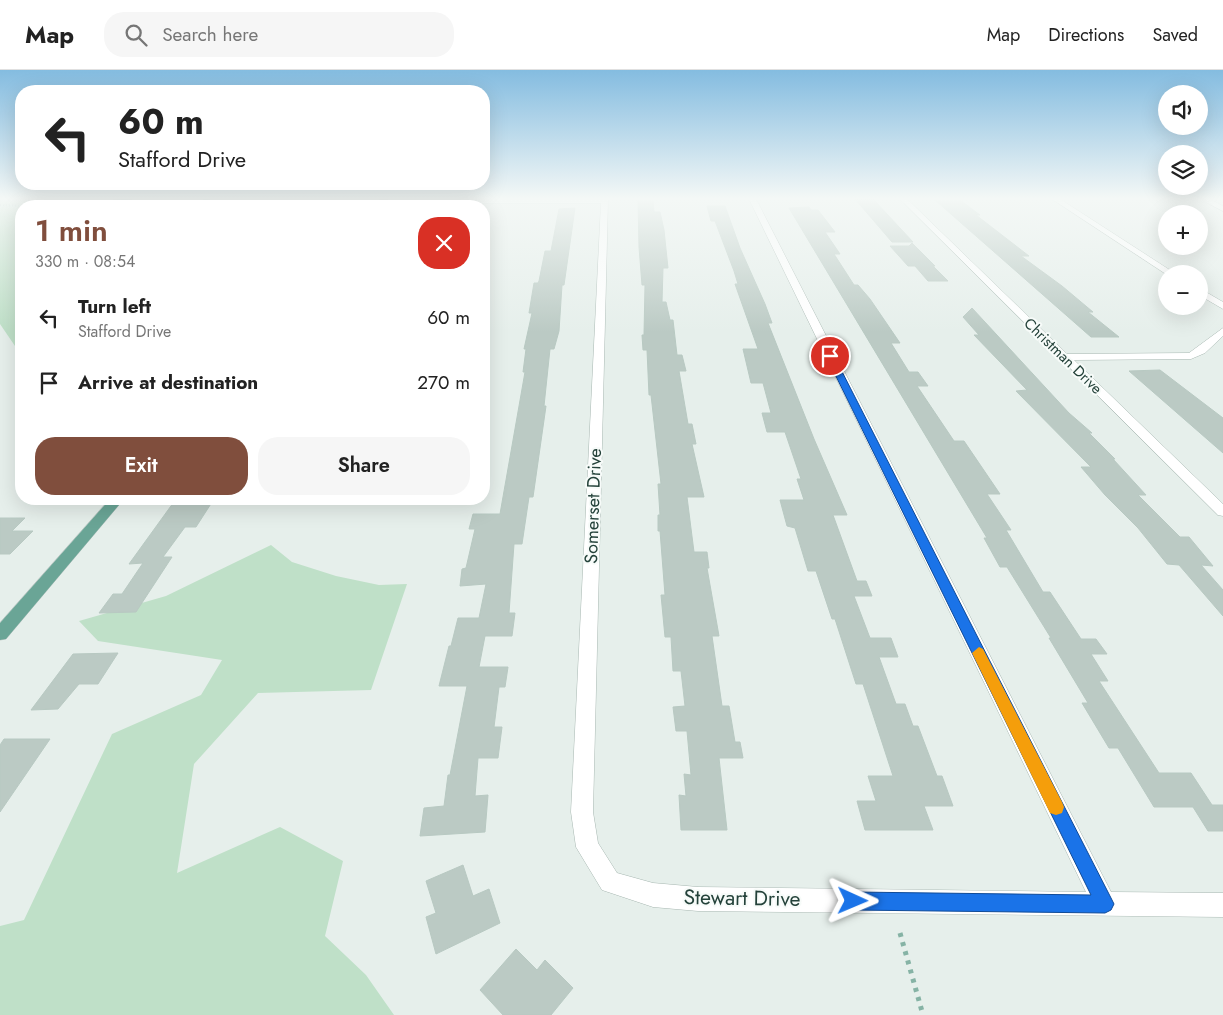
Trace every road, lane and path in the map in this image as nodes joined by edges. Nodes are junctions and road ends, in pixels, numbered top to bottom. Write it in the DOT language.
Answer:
graph roads {
  1 [pos="603,243"];
  2 [pos="774,243"];
  3 [pos="947,243"];
  4 [pos="1123,243"];
  5 [pos="1158,265"];
  6 [pos="1208,297"];
  7 [pos="1223,306"];
  8 [pos="1223,331"];
  9 [pos="1064,357"];
  10 [pos="112,505"];
  11 [pos="1223,512"];
  12 [pos="0,634"];
  13 [pos="582,812"];
  14 [pos="1105,904"];
  15 [pos="1223,905"];
  16 [pos="900,933"];
  17 [pos="923,1015"];
  1 -- 13 [label="street, Somerset Drive"];
  2 -- 14 [label="street"];
  3 -- 9 [label="street, Christman Drive"];
  4 -- 5 [label="street"];
  6 -- 7 [label="street"];
  8 -- 9 [label="street"];
  9 -- 11 [label="street, Christman Drive"];
  10 -- 12 [label="main road"];
  13 -- 14 [label="street, Stewart Drive"];
  14 -- 15 [label="street, Stewart Drive"];
  16 -- 17 [label="path"];
}
